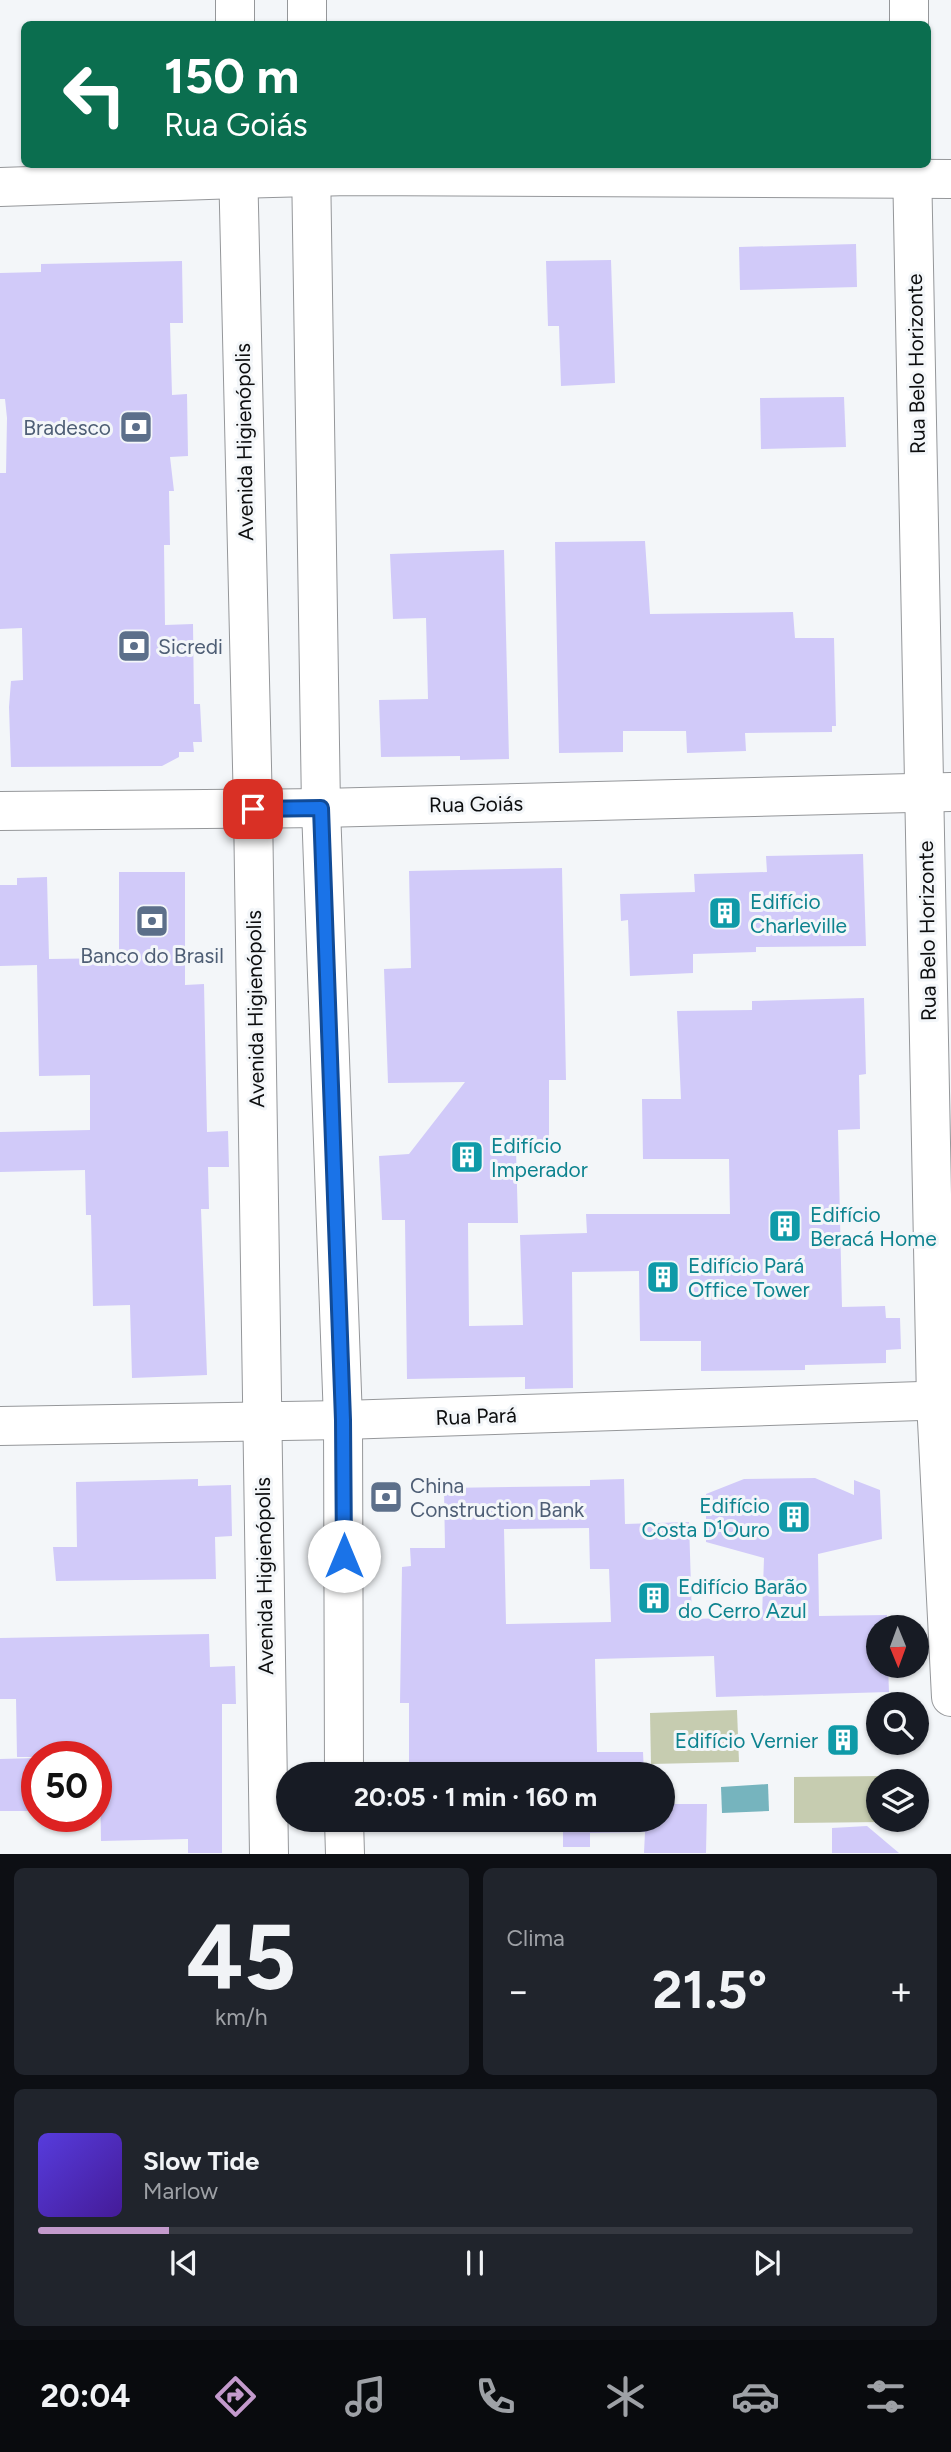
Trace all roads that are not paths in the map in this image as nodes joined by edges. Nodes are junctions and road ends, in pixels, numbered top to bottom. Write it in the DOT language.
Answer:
graph roads {
  1 [pos="234,0"];
  2 [pos="307,0"];
  3 [pos="909,0"];
  4 [pos="235,21"];
  5 [pos="307,21"];
  6 [pos="909,21"];
  7 [pos="311,170"];
  8 [pos="238,172"];
  9 [pos="912,172"];
  10 [pos="951,179"];
  11 [pos="0,187"];
  12 [pos="937,792"];
  13 [pos="321,808"];
  14 [pos="253,809"];
  15 [pos="0,811"];
  16 [pos="944,1401"];
  17 [pos="343,1420"];
  18 [pos="261,1422"];
  19 [pos="0,1426"];
  20 [pos="951,1697"];
  21 [pos="344,1762"];
  22 [pos="345,1832"];
  23 [pos="269,1853"];
  24 [pos="345,1853"];
  1 -- 4 [label="main road"];
  2 -- 5 [label="main road"];
  3 -- 6 [label="main road"];
  7 -- 8 [label="main road"];
  7 -- 9 [label="main road"];
  7 -- 13 [label="main road"];
  8 -- 11 [label="main road"];
  8 -- 14 [label="main road, Avenida Higienópolis"];
  9 -- 10 [label="main road"];
  9 -- 12 [label="main road, Rua Belo Horizonte"];
  12 -- 13 [label="main road, Rua Goiás"];
  12 -- 16 [label="main road, Rua Belo Horizonte"];
  13 -- 14 [label="main road, Rua Goiás"];
  13 -- 17 [label="main road"];
  14 -- 15 [label="main road, Rua Goiás"];
  14 -- 18 [label="main road, Avenida Higienópolis"];
  16 -- 17 [label="main road, Rua Pará"];
  16 -- 20 [label="main road, Rua Belo Horizonte"];
  17 -- 18 [label="main road, Rua Pará"];
  17 -- 21 [label="main road"];
  18 -- 19 [label="main road, Rua Pará"];
  18 -- 23 [label="main road, Avenida Higienópolis"];
  22 -- 24 [label="main road"];
}
